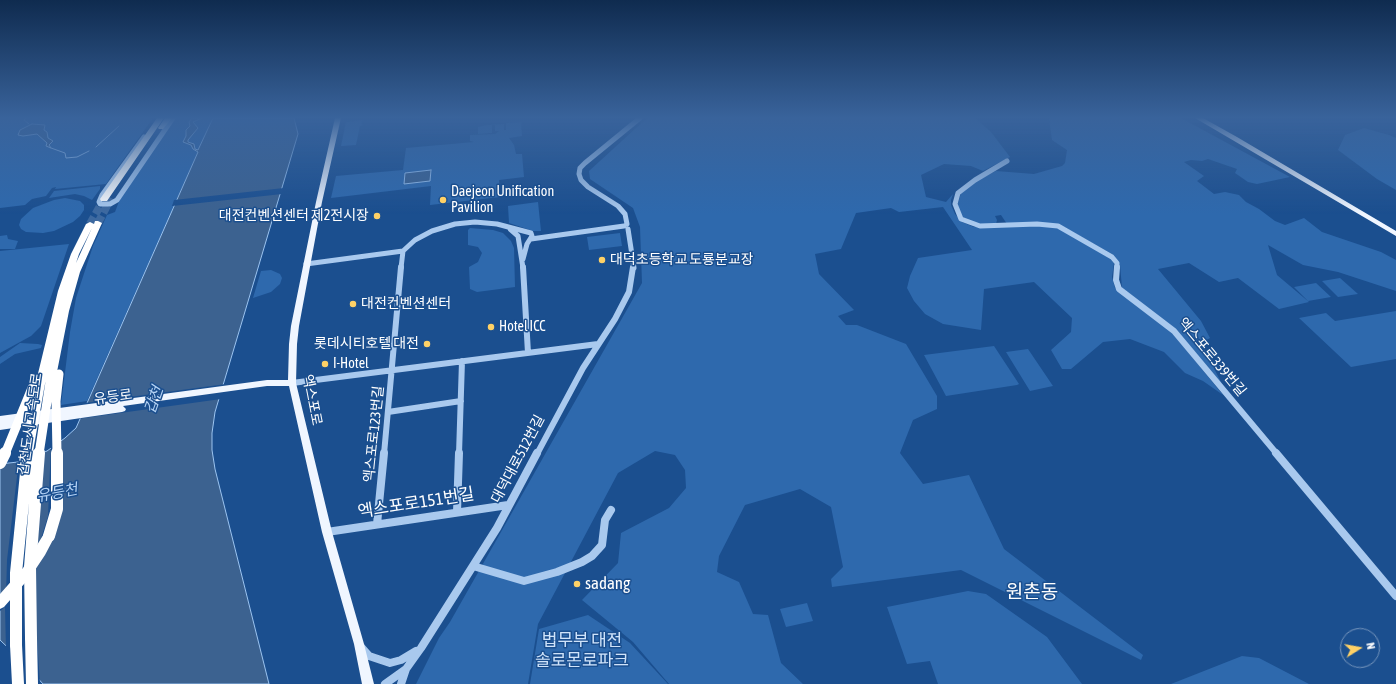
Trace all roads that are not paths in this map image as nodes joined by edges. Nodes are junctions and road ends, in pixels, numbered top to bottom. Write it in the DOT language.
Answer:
graph roads {
  1 [pos="135,150"];
  2 [pos="140,150"];
  3 [pos="144,150"];
  4 [pos="151,150"];
  5 [pos="331,150"];
  6 [pos="601,150"];
  7 [pos="1255,150"];
  8 [pos="1007,161"];
  9 [pos="626,226"];
  10 [pos="506,227"];
  11 [pos="528,232"];
  12 [pos="556,234"];
  13 [pos="1396,234"];
  14 [pos="518,238"];
  15 [pos="530,240"];
  16 [pos="403,251"];
  17 [pos="523,259"];
  18 [pos="306,264"];
  19 [pos="61,334"];
  20 [pos="598,344"];
  21 [pos="528,353"];
  22 [pos="462,361"];
  23 [pos="393,370"];
  24 [pos="292,383"];
  25 [pos="277,384"];
  26 [pos="41,385"];
  27 [pos="461,401"];
  28 [pos="388,412"];
  29 [pos="0,419"];
  30 [pos="0,426"];
  31 [pos="0,463"];
  32 [pos="508,505"];
  33 [pos="610,510"];
  34 [pos="457,512"];
  35 [pos="377,524"];
  36 [pos="327,532"];
  37 [pos="473,566"];
  38 [pos="1396,596"];
  39 [pos="0,603"];
  40 [pos="359,644"];
  41 [pos="421,648"];
  42 [pos="406,669"];
  43 [pos="18,684"];
  44 [pos="32,684"];
  45 [pos="368,684"];
  46 [pos="386,684"];
  47 [pos="401,684"];
  1 -- 4 [label="street"];
  2 -- 3 [label="highway"];
  5 -- 18 [label="main road, 엑스포로"];
  6 -- 9 [label="street, 대덕대로512번길"];
  7 -- 13 [label="main road"];
  8 -- 38 [label="street, 엑스포로339번길"];
  9 -- 12 [label="street"];
  9 -- 20 [label="street, 대덕대로512번길"];
  10 -- 11 [label="street"];
  10 -- 14 [label="street"];
  10 -- 16 [label="street"];
  11 -- 12 [label="street"];
  11 -- 14 [label="street"];
  11 -- 15 [label="street"];
  12 -- 15 [label="street"];
  14 -- 15 [label="street"];
  14 -- 17 [label="street"];
  15 -- 17 [label="street"];
  16 -- 18 [label="street"];
  16 -- 23 [label="street, 엑스포로123번길"];
  17 -- 21 [label="street"];
  18 -- 24 [label="main road, 엑스포로"];
  19 -- 26 [label="highway, 갑천도시고속도로"];
  19 -- 26 [label="highway, 갑천도시고속도로"];
  19 -- 39 [label="highway, bridge"];
  20 -- 21 [label="street, 엑스포로123번길"];
  20 -- 32 [label="street, 대덕대로512번길"];
  21 -- 22 [label="street, 엑스포로123번길"];
  22 -- 23 [label="street, 엑스포로123번길"];
  22 -- 27 [label="street"];
  23 -- 24 [label="street, 엑스포로123번길"];
  23 -- 28 [label="street, 엑스포로123번길"];
  24 -- 25 [label="main road, 유등로"];
  24 -- 36 [label="main road, 엑스포로"];
  25 -- 29 [label="main road, 유등로, bridge"];
  25 -- 30 [label="main road, 유등로, bridge"];
  26 -- 31 [label="highway, bridge"];
  26 -- 43 [label="highway, 갑천도시고속도로, bridge"];
  26 -- 44 [label="highway, 갑천도시고속도로, bridge"];
  27 -- 28 [label="street"];
  27 -- 34 [label="street"];
  28 -- 35 [label="street, 엑스포로123번길"];
  32 -- 34 [label="street, 엑스포로151번길"];
  32 -- 37 [label="street, 대덕대로512번길"];
  33 -- 37 [label="street"];
  34 -- 35 [label="street, 엑스포로151번길"];
  35 -- 36 [label="street, 엑스포로151번길"];
  36 -- 40 [label="main road, 엑스포로"];
  37 -- 41 [label="street, 대덕대로512번길"];
  40 -- 41 [label="street"];
  40 -- 45 [label="main road, 엑스포로"];
  41 -- 42 [label="street, 대덕대로512번길"];
  42 -- 46 [label="street, 대덕대로512번길"];
  42 -- 47 [label="street"];
}
